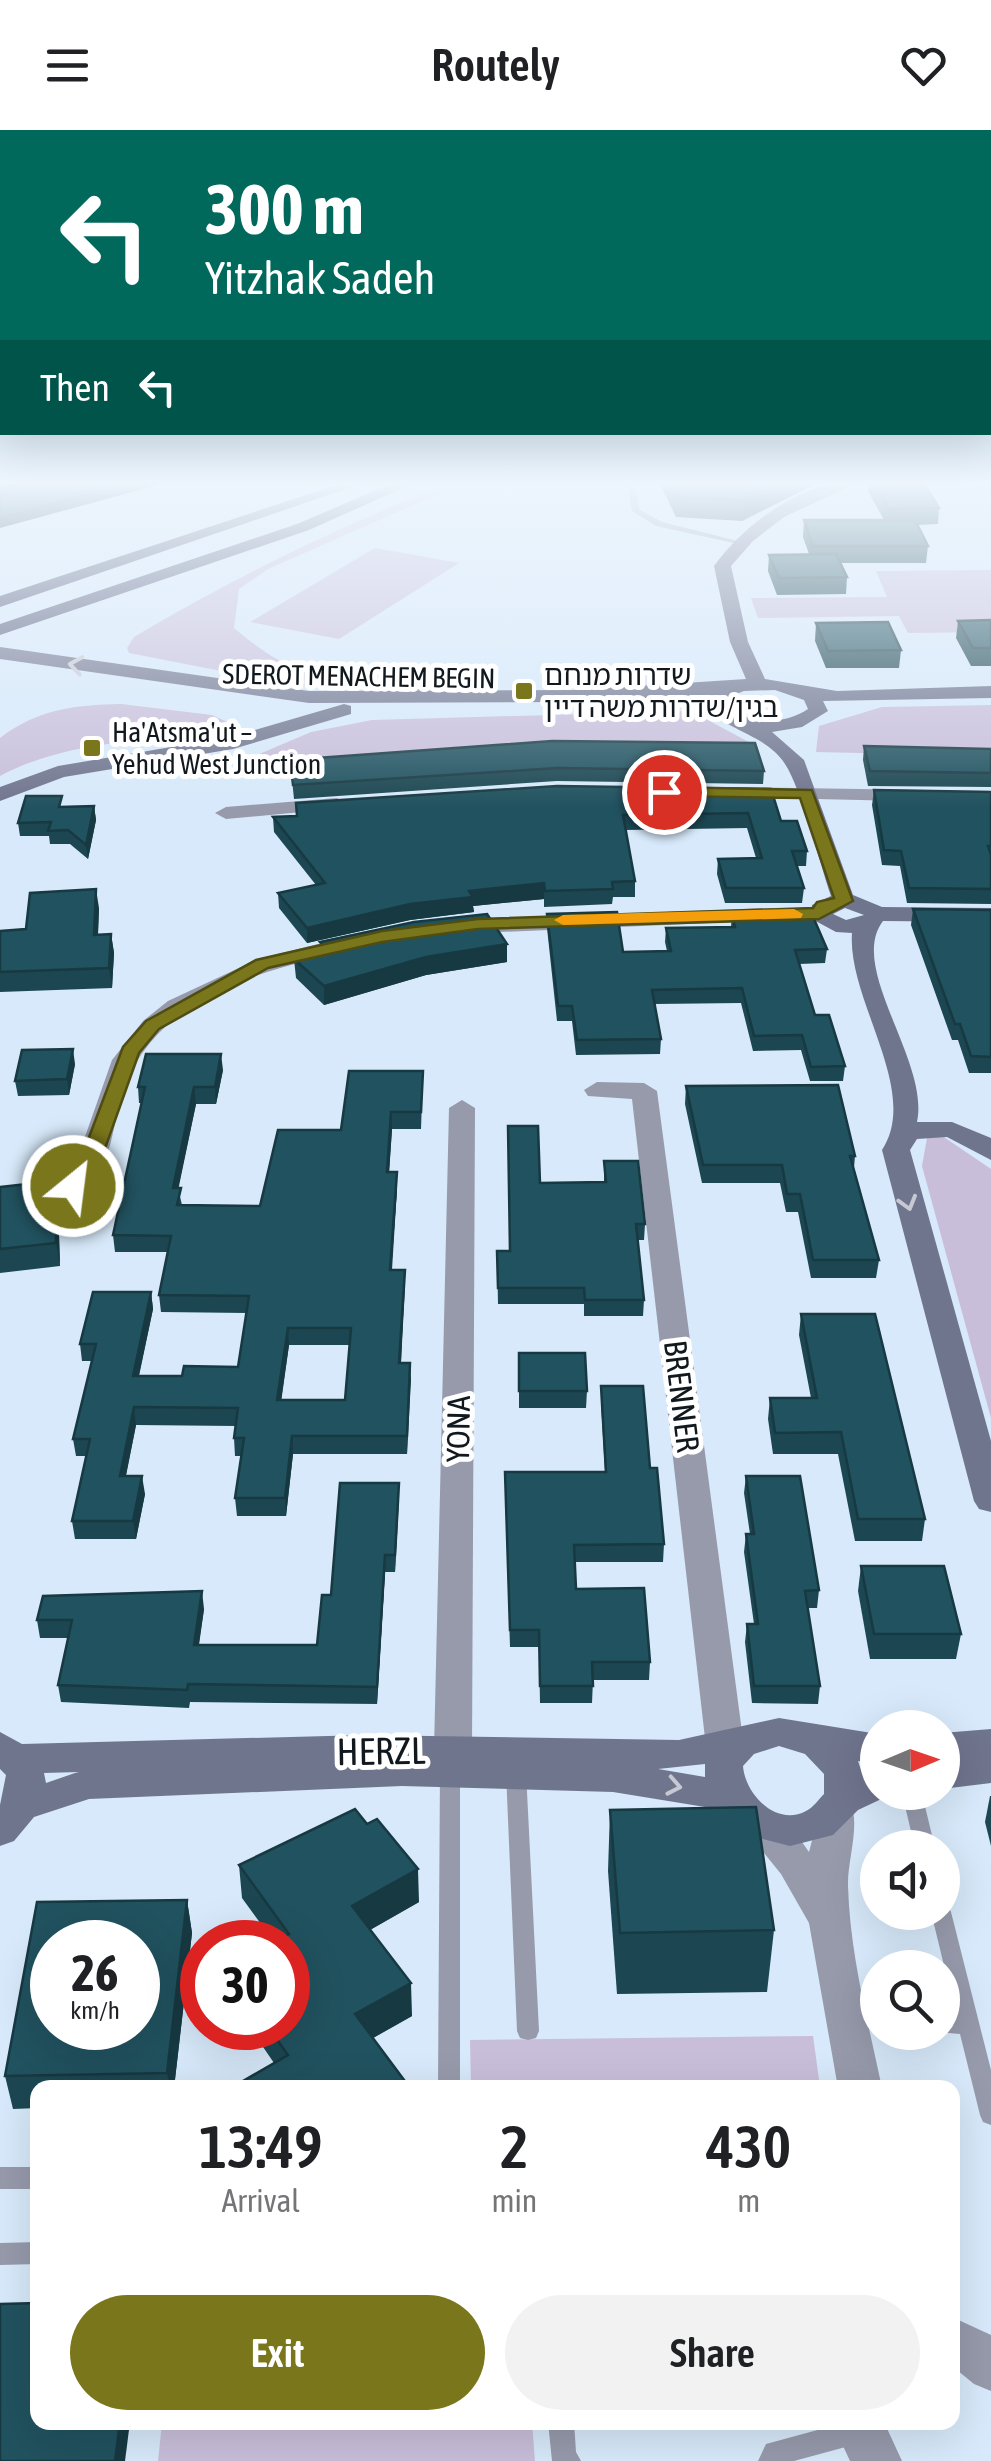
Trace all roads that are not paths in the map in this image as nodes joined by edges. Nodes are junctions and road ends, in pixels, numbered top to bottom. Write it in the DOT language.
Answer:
graph roads {
  1 [pos="34,591"];
  2 [pos="115,591"];
  3 [pos="728,591"];
  4 [pos="0,602"];
  5 [pos="0,630"];
  6 [pos="0,653"];
  7 [pos="426,672"];
  8 [pos="0,673"];
  9 [pos="758,684"];
  10 [pos="731,688"];
  11 [pos="807,692"];
  12 [pos="991,696"];
  13 [pos="420,698"];
  14 [pos="244,709"];
  15 [pos="356,709"];
  16 [pos="718,711"];
  17 [pos="808,717"];
  18 [pos="748,723"];
  19 [pos="794,760"];
  20 [pos="0,781"];
  21 [pos="710,792"];
  22 [pos="806,793"];
  23 [pos="0,795"];
  24 [pos="991,796"];
  25 [pos="356,802"];
  26 [pos="226,813"];
  27 [pos="844,901"];
  28 [pos="991,916"];
  29 [pos="823,918"];
  30 [pos="872,919"];
  31 [pos="420,931"];
  32 [pos="382,936"];
  33 [pos="864,964"];
  34 [pos="902,1069"];
  35 [pos="597,1090"];
  36 [pos="462,1108"];
  37 [pos="899,1140"];
  38 [pos="979,1143"];
  39 [pos="0,1200"];
  40 [pos="991,1501"];
  41 [pos="810,1739"];
  42 [pos="991,1742"];
  43 [pos="734,1744"];
  44 [pos="860,1746"];
  45 [pos="960,1746"];
  46 [pos="5,1750"];
  47 [pos="452,1761"];
  48 [pos="991,1768"];
  49 [pos="516,1772"];
  50 [pos="960,1772"];
  51 [pos="853,1798"];
  52 [pos="746,1813"];
  53 [pos="11,1818"];
  54 [pos="945,1930"];
  55 [pos="829,1932"];
  56 [pos="860,2019"];
  57 [pos="960,2024"];
  58 [pos="968,2024"];
  59 [pos="528,2031"];
  60 [pos="862,2050"];
  61 [pos="449,2080"];
  62 [pos="860,2080"];
  63 [pos="991,2115"];
  64 [pos="0,2178"];
  65 [pos="30,2178"];
  66 [pos="30,2253"];
  67 [pos="0,2254"];
  68 [pos="562,2430"];
  69 [pos="867,2446"];
  70 [pos="568,2461"];
  71 [pos="771,2461"];
  1 -- 4 [label="main road"];
  2 -- 5 [label="main road"];
  3 -- 9 [label="street"];
  13 -- 6 [label="street, SDEROT MENACHEM BEGIN, one-way"];
  7 -- 13 [label="lane"];
  8 -- 14 [label="street, SDEROT MENACHEM BEGIN"];
  9 -- 10 [label="street, SDEROT MENACHEM BEGIN"];
  9 -- 11 [label="street, SDEROT MENACHEM BEGIN"];
  10 -- 13 [label="street, SDEROT MENACHEM BEGIN"];
  10 -- 16 [label="street"];
  11 -- 12 [label="street"];
  11 -- 17 [label="street"];
  12 -- 17 [label="street"];
  14 -- 15 [label="street, SDEROT MENACHEM BEGIN"];
  14 -- 20 [label="street"];
  15 -- 16 [label="street, SDEROT MENACHEM BEGIN"];
  15 -- 23 [label="street"];
  16 -- 18 [label="street, SDEROT MENACHEM BEGIN"];
  17 -- 18 [label="street"];
  17 -- 19 [label="street"];
  18 -- 19 [label="street"];
  19 -- 22 [label="street"];
  21 -- 22 [label="street"];
  22 -- 24 [label="street"];
  22 -- 27 [label="street"];
  25 -- 26 [label="street"];
  27 -- 29 [label="street"];
  27 -- 30 [label="street"];
  28 -- 30 [label="street"];
  29 -- 30 [label="street"];
  29 -- 31 [label="street"];
  29 -- 33 [label="street"];
  30 -- 33 [label="street"];
  32 -- 39 [label="street"];
  33 -- 34 [label="street"];
  34 -- 37 [label="street"];
  34 -- 38 [label="street"];
  35 -- 43 [label="street, BRENNER"];
  36 -- 47 [label="street, YONA"];
  37 -- 38 [label="street"];
  37 -- 40 [label="street, one-way"];
  41 -- 43 [label="street"];
  41 -- 44 [label="street"];
  41 -- 51 [label="street"];
  42 -- 45 [label="street"];
  43 -- 47 [label="street, HERZL"];
  43 -- 52 [label="street"];
  46 -- 47 [label="street, HERZL"];
  46 -- 53 [label="street"];
  47 -- 49 [label="street, HERZL"];
  47 -- 53 [label="street, HERZL"];
  47 -- 61 [label="lane"];
  48 -- 50 [label="street"];
  49 -- 52 [label="street, HERZL, one-way"];
  49 -- 59 [label="lane"];
  51 -- 52 [label="street"];
  51 -- 55 [label="street"];
  52 -- 55 [label="street"];
  54 -- 58 [label="lane"];
  55 -- 56 [label="street"];
  57 -- 58 [label="lane"];
  58 -- 63 [label="lane"];
  60 -- 62 [label="street"];
  64 -- 65 [label="lane"];
  66 -- 67 [label="lane"];
  68 -- 70 [label="lane"];
  69 -- 71 [label="lane"];
}
